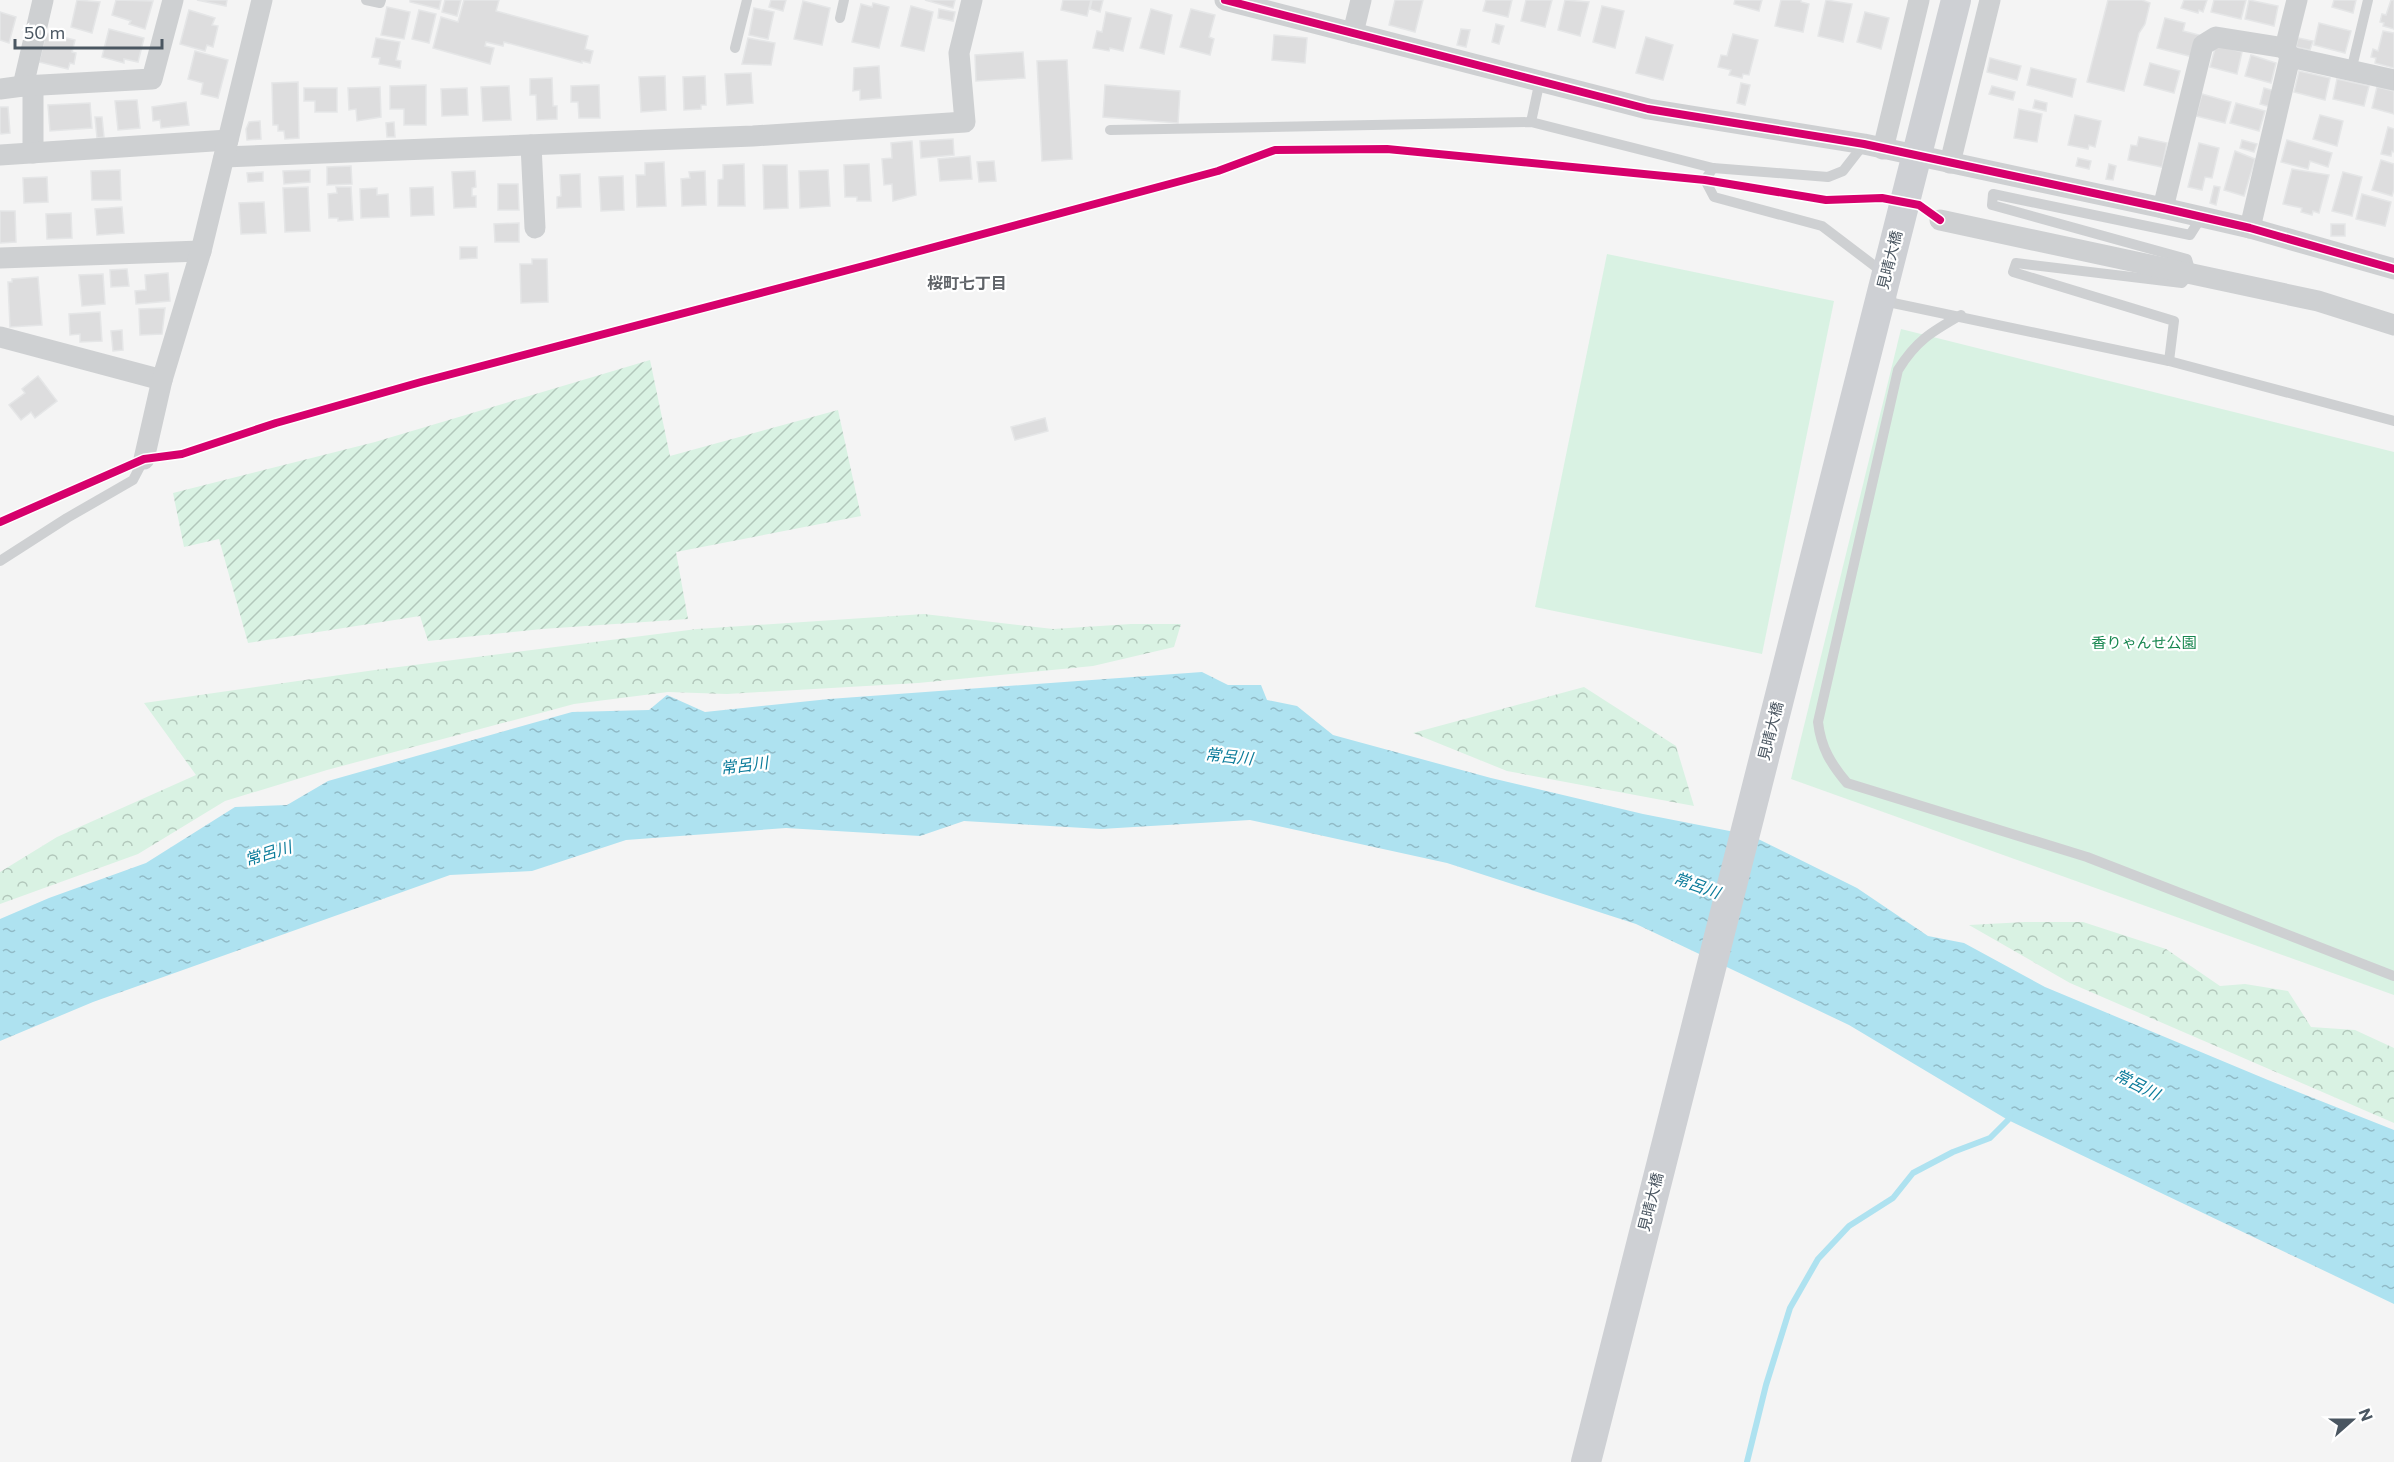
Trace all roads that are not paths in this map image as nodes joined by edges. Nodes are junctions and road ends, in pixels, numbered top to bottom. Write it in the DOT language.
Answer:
graph roads {
  1 [pos="41,0"];
  2 [pos="173,0"];
  3 [pos="262,0"];
  4 [pos="366,0"];
  5 [pos="381,0"];
  6 [pos="747,0"];
  7 [pos="844,0"];
  8 [pos="972,0"];
  9 [pos="1225,0"];
  10 [pos="1361,0"];
  11 [pos="1919,0"];
  12 [pos="1956,0"];
  13 [pos="1990,0"];
  14 [pos="2297,0"];
  15 [pos="2368,0"];
  16 [pos="840,18"];
  17 [pos="1353,33"];
  18 [pos="735,48"];
  19 [pos="2287,53"];
  20 [pos="2351,71"];
  21 [pos="1540,80"];
  22 [pos="2394,80"];
  23 [pos="28,86"];
  24 [pos="0,89"];
  25 [pos="1531,122"];
  26 [pos="1110,130"];
  27 [pos="531,145"];
  28 [pos="1874,147"];
  29 [pos="226,149"];
  30 [pos="33,153"];
  31 [pos="0,155"];
  32 [pos="1950,163"];
  33 [pos="1713,168"];
  34 [pos="2163,208"];
  35 [pos="2202,216"];
  36 [pos="1940,220"];
  37 [pos="534,228"];
  38 [pos="2250,228"];
  39 [pos="201,251"];
  40 [pos="0,258"];
  41 [pos="2394,269"];
  42 [pos="2191,273"];
  43 [pos="1961,315"];
  44 [pos="2394,325"];
  45 [pos="0,337"];
  46 [pos="2169,361"];
  47 [pos="162,380"];
  48 [pos="2394,422"];
  49 [pos="144,459"];
  50 [pos="0,561"];
  51 [pos="2394,976"];
  52 [pos="1586,1462"];
  1 -- 23 [label="street"];
  2 -- 23 [label="street"];
  3 -- 29 [label="street"];
  4 -- 5 [label="lane"];
  6 -- 18 [label="lane"];
  7 -- 16 [label="lane"];
  8 -- 27 [label="street"];
  9 -- 17 [label="street"];
  10 -- 17 [label="street"];
  11 -- 28 [label="street"];
  12 -- 52 [label="main road, 見晴大橋, bridge"];
  13 -- 32 [label="street"];
  14 -- 19 [label="street"];
  15 -- 20 [label="lane"];
  17 -- 21 [label="street"];
  19 -- 20 [label="street"];
  19 -- 34 [label="street"];
  19 -- 38 [label="street"];
  20 -- 22 [label="street"];
  21 -- 25 [label="lane"];
  21 -- 28 [label="street"];
  23 -- 24 [label="street"];
  23 -- 30 [label="street"];
  25 -- 26 [label="lane"];
  25 -- 33 [label="lane"];
  27 -- 29 [label="street"];
  27 -- 37 [label="street"];
  28 -- 32 [label="street"];
  28 -- 33 [label="lane"];
  29 -- 30 [label="street"];
  29 -- 39 [label="street"];
  30 -- 31 [label="street"];
  32 -- 34 [label="street"];
  33 -- 43 [label="lane"];
  34 -- 35 [label="street"];
  35 -- 38 [label="street"];
  35 -- 42 [label="lane"];
  36 -- 42 [label="street"];
  38 -- 41 [label="street"];
  39 -- 40 [label="street"];
  39 -- 47 [label="street"];
  42 -- 44 [label="street"];
  42 -- 46 [label="lane"];
  43 -- 46 [label="lane"];
  43 -- 51 [label="lane"];
  45 -- 47 [label="street"];
  46 -- 48 [label="lane"];
  47 -- 49 [label="street"];
  49 -- 50 [label="lane"];
}
